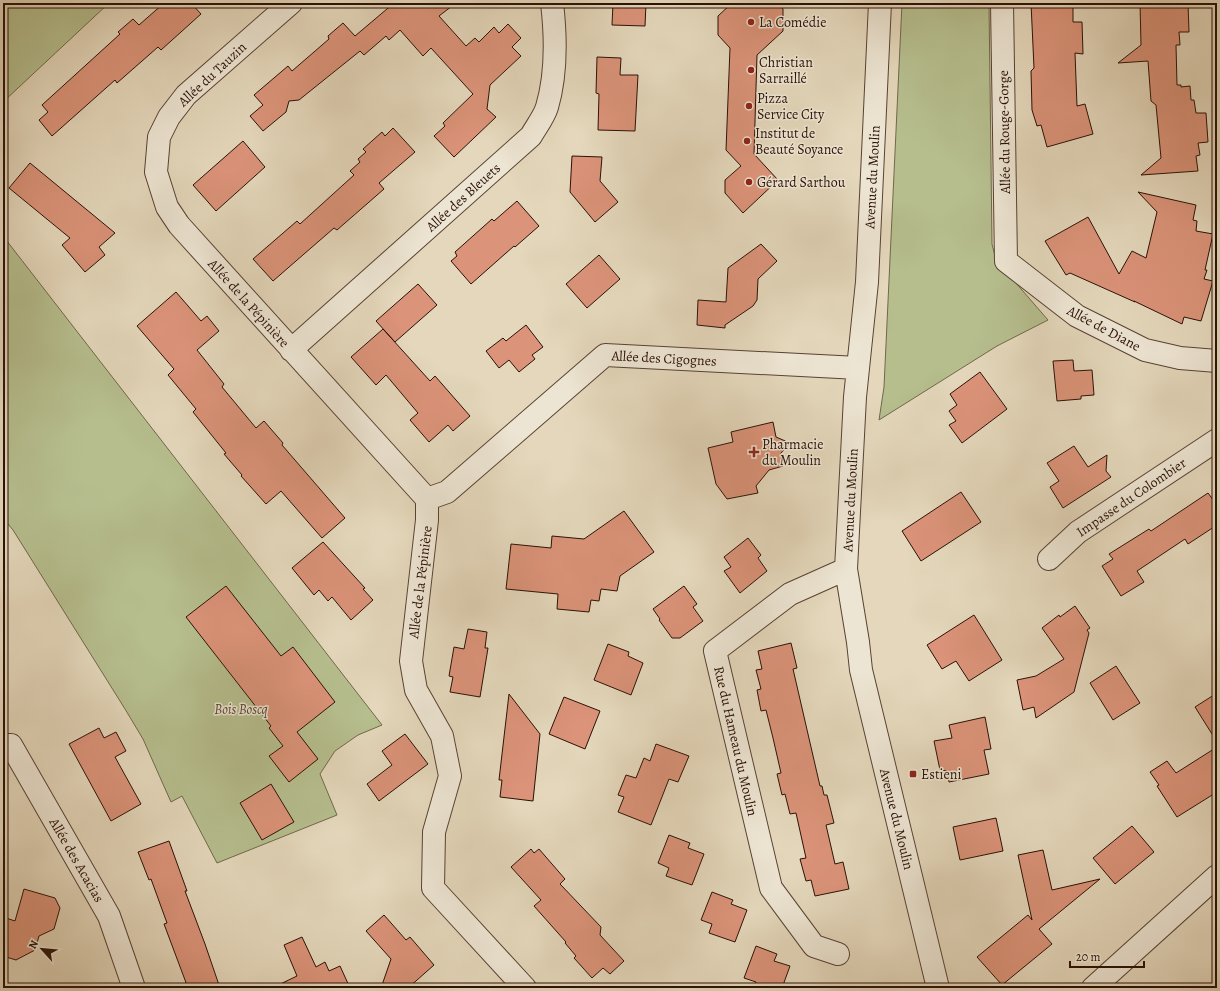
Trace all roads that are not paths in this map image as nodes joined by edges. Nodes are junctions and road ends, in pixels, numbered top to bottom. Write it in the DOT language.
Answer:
graph roads {
  1 [pos="291,3"];
  2 [pos="552,3"];
  3 [pos="880,3"];
  4 [pos="1002,3"];
  5 [pos="179,225"];
  6 [pos="1006,261"];
  7 [pos="291,350"];
  8 [pos="1217,361"];
  9 [pos="858,368"];
  10 [pos="1217,440"];
  11 [pos="427,500"];
  12 [pos="1049,559"];
  13 [pos="846,568"];
  14 [pos="3,745"];
  15 [pos="1217,876"];
  16 [pos="838,954"];
  17 [pos="134,988"];
  18 [pos="525,988"];
  19 [pos="938,988"];
  20 [pos="1093,988"];
  1 -- 5 [label="street, Allée du Tauzin"];
  2 -- 7 [label="street, Allée des Bleuets"];
  3 -- 9 [label="street, Avenue du Moulin"];
  4 -- 6 [label="street, Allée du Rouge-Gorge"];
  5 -- 7 [label="street, Allée de la Pépinière"];
  6 -- 8 [label="street, Allée de Diane"];
  7 -- 11 [label="street, Allée de la Pépinière"];
  9 -- 11 [label="street, Allée des Cigognes"];
  9 -- 13 [label="street, Avenue du Moulin"];
  10 -- 12 [label="street, Impasse du Colombier"];
  11 -- 18 [label="street, Allée de la Pépinière"];
  13 -- 16 [label="street, Rue du Hameau du Moulin"];
  13 -- 19 [label="street, Avenue du Moulin"];
  14 -- 17 [label="street, Allée des Acacias"];
  15 -- 20 [label="street"];
}
